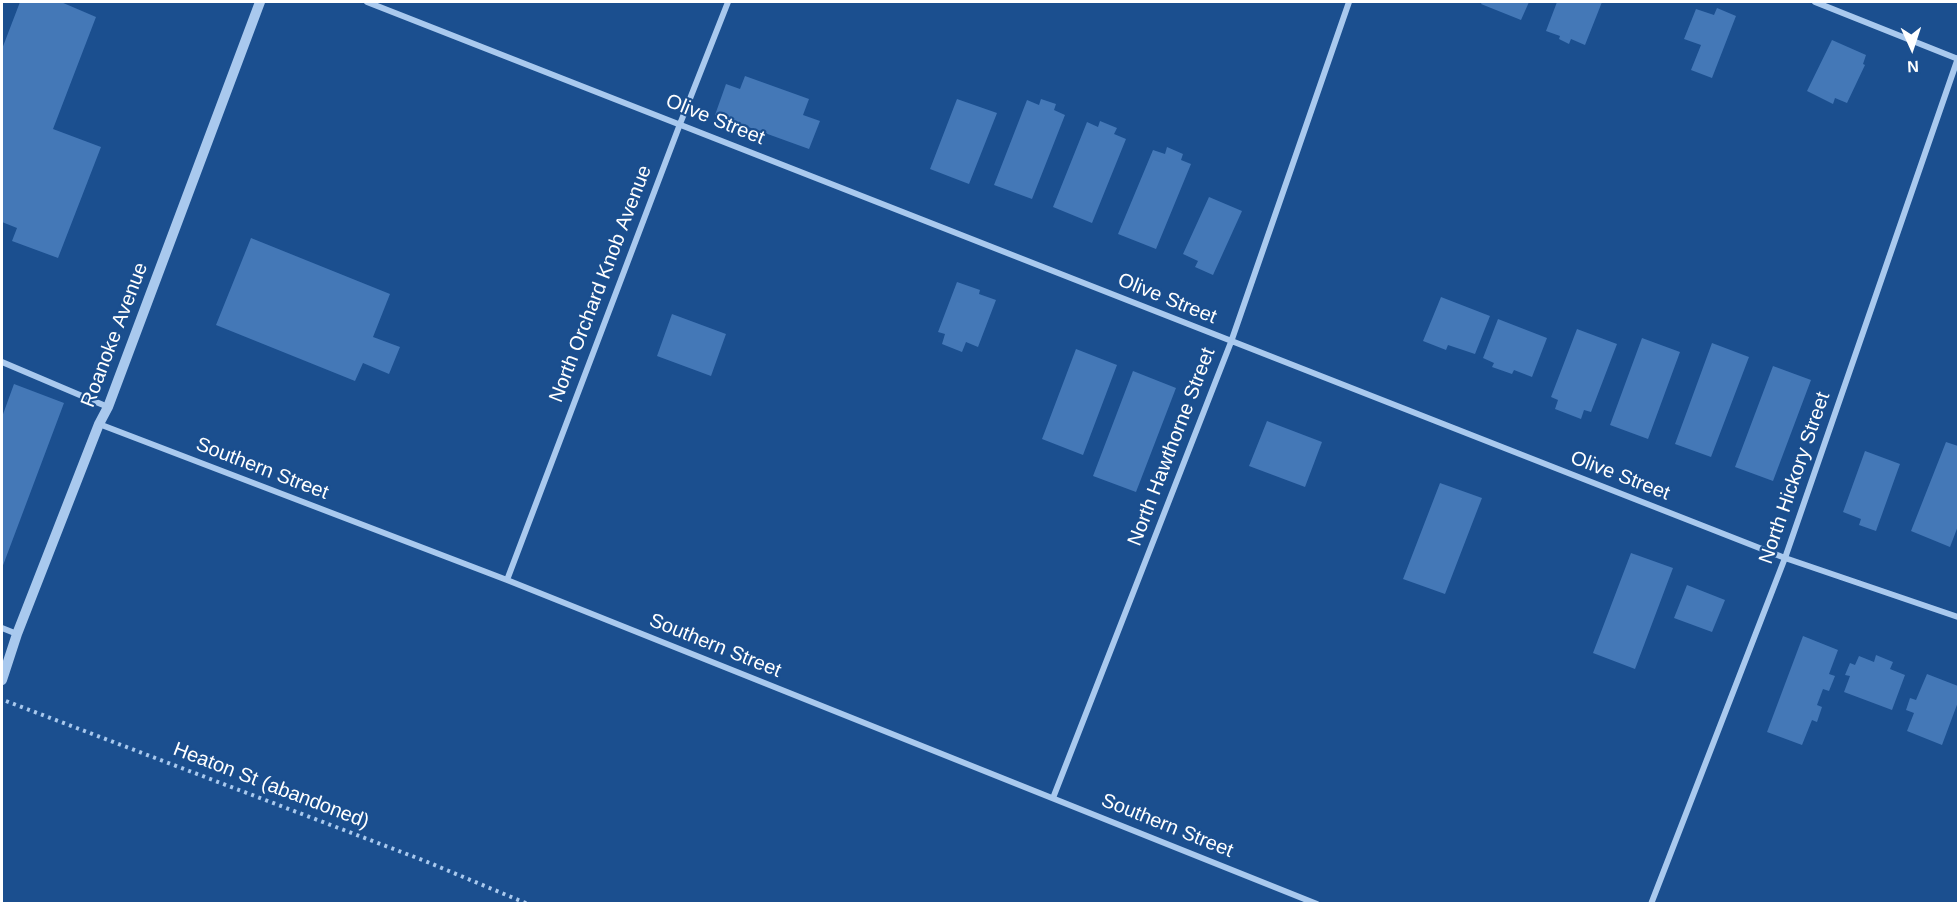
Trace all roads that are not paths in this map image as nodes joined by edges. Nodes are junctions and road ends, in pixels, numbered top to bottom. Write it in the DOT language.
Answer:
graph roads {
  1 [pos="260,2"];
  2 [pos="367,2"];
  3 [pos="728,2"];
  4 [pos="1349,2"];
  5 [pos="1815,2"];
  6 [pos="1958,59"];
  7 [pos="680,124"];
  8 [pos="1231,342"];
  9 [pos="2,362"];
  10 [pos="108,406"];
  11 [pos="99,424"];
  12 [pos="1785,558"];
  13 [pos="507,580"];
  14 [pos="1959,617"];
  15 [pos="2,628"];
  16 [pos="17,634"];
  17 [pos="2,680"];
  18 [pos="1053,798"];
  19 [pos="1317,903"];
  20 [pos="1651,903"];
  1 -- 10 [label="street, Roanoke Avenue"];
  2 -- 7 [label="street, Olive Street"];
  3 -- 7 [label="street, North Orchard Knob Avenue"];
  4 -- 8 [label="street, North Hawthorne Street"];
  5 -- 6 [label="street"];
  6 -- 12 [label="street, North Hickory Street"];
  7 -- 8 [label="street, Olive Street"];
  7 -- 13 [label="street, North Orchard Knob Avenue"];
  8 -- 12 [label="street, Olive Street"];
  8 -- 18 [label="street, North Hawthorne Street"];
  9 -- 10 [label="street"];
  10 -- 11 [label="street, Roanoke Avenue"];
  11 -- 13 [label="street, Southern Street"];
  11 -- 16 [label="street, Roanoke Avenue"];
  12 -- 14 [label="street, Olive Street"];
  12 -- 20 [label="street, North Hickory Street"];
  13 -- 18 [label="street, Southern Street"];
  15 -- 16 [label="street"];
  16 -- 17 [label="street, Roanoke Avenue"];
  18 -- 19 [label="street, Southern Street"];
}
